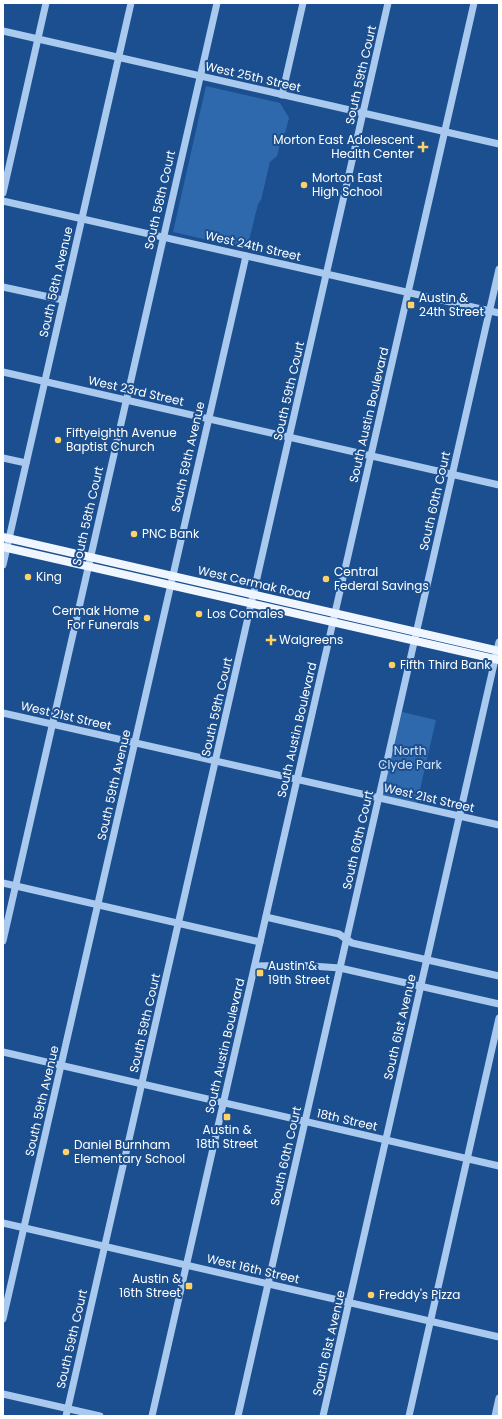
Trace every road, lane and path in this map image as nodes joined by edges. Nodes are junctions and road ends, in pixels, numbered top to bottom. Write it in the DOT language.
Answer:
graph roads {
  1 [pos="46,3"];
  2 [pos="131,3"];
  3 [pos="217,3"];
  4 [pos="302,3"];
  5 [pos="388,3"];
  6 [pos="474,3"];
  7 [pos="3,31"];
  8 [pos="38,39"];
  9 [pos="119,57"];
  10 [pos="200,76"];
  11 [pos="282,95"];
  12 [pos="363,113"];
  13 [pos="444,132"];
  14 [pos="499,144"];
  15 [pos="3,193"];
  16 [pos="3,201"];
  17 [pos="82,219"];
  18 [pos="163,237"];
  19 [pos="246,256"];
  20 [pos="499,269"];
  21 [pos="327,274"];
  22 [pos="3,286"];
  23 [pos="408,293"];
  24 [pos="63,300"];
  25 [pos="489,311"];
  26 [pos="499,313"];
  27 [pos="3,372"];
  28 [pos="45,381"];
  29 [pos="126,400"];
  30 [pos="208,419"];
  31 [pos="290,437"];
  32 [pos="371,456"];
  33 [pos="3,458"];
  34 [pos="26,463"];
  35 [pos="452,474"];
  36 [pos="499,485"];
  37 [pos="6,538"];
  38 [pos="5,548"];
  39 [pos="90,558"];
  40 [pos="3,565"];
  41 [pos="88,567"];
  42 [pos="172,576"];
  43 [pos="170,586"];
  44 [pos="254,595"];
  45 [pos="252,604"];
  46 [pos="335,614"];
  47 [pos="333,623"];
  48 [pos="416,632"];
  49 [pos="414,641"];
  50 [pos="498,648"];
  51 [pos="497,660"];
  52 [pos="3,713"];
  53 [pos="52,724"];
  54 [pos="134,743"];
  55 [pos="216,761"];
  56 [pos="297,780"];
  57 [pos="379,798"];
  58 [pos="459,816"];
  59 [pos="499,825"];
  60 [pos="3,882"];
  61 [pos="16,886"];
  62 [pos="98,904"];
  63 [pos="266,917"];
  64 [pos="179,923"];
  65 [pos="346,940"];
  66 [pos="3,941"];
  67 [pos="260,942"];
  68 [pos="427,960"];
  69 [pos="254,966"];
  70 [pos="340,968"];
  71 [pos="499,976"];
  72 [pos="421,986"];
  73 [pos="499,1004"];
  74 [pos="499,1018"];
  75 [pos="3,1052"];
  76 [pos="61,1066"];
  77 [pos="142,1084"];
  78 [pos="224,1103"];
  79 [pos="305,1122"];
  80 [pos="386,1140"];
  81 [pos="467,1158"];
  82 [pos="499,1166"];
  83 [pos="3,1223"];
  84 [pos="24,1228"];
  85 [pos="105,1246"];
  86 [pos="186,1265"];
  87 [pos="268,1284"];
  88 [pos="349,1303"];
  89 [pos="3,1319"];
  90 [pos="430,1321"];
  91 [pos="499,1337"];
  92 [pos="3,1394"];
  93 [pos="499,1398"];
  94 [pos="67,1412"];
  95 [pos="100,1416"];
  96 [pos="152,1416"];
  97 [pos="238,1416"];
  98 [pos="323,1416"];
  99 [pos="409,1416"];
  100 [pos="495,1416"];
  1 -- 8 [label="street"];
  2 -- 9 [label="street, South 58th Avenue"];
  3 -- 10 [label="street, South 58th Court"];
  4 -- 11 [label="street"];
  5 -- 12 [label="street, South 59th Court"];
  6 -- 13 [label="street, South Austin Boulevard"];
  7 -- 8 [label="street, West 25th Street"];
  8 -- 9 [label="street, West 25th Street"];
  8 -- 15 [label="street"];
  9 -- 10 [label="street, West 25th Street"];
  9 -- 17 [label="street, South 58th Avenue"];
  10 -- 11 [label="street, West 25th Street"];
  10 -- 18 [label="street, South 58th Court"];
  11 -- 12 [label="street, West 25th Street"];
  12 -- 13 [label="street, West 25th Street"];
  12 -- 21 [label="street, South 59th Court"];
  13 -- 14 [label="street, West 25th Street"];
  13 -- 23 [label="street, South Austin Boulevard"];
  16 -- 17 [label="street, West 24th Street"];
  17 -- 18 [label="street, West 24th Street"];
  17 -- 24 [label="street, South 58th Avenue"];
  18 -- 19 [label="street, West 24th Street"];
  18 -- 29 [label="street, South 58th Court"];
  19 -- 21 [label="street, West 24th Street"];
  19 -- 30 [label="street, South 59th Avenue"];
  20 -- 25 [label="street, South 60th Court"];
  21 -- 23 [label="street, West 24th Street"];
  21 -- 31 [label="street, South 59th Court"];
  22 -- 24 [label="street"];
  23 -- 25 [label="street, West 24th Street"];
  23 -- 32 [label="street, South Austin Boulevard"];
  24 -- 28 [label="street, South 58th Avenue"];
  25 -- 26 [label="street, West 24th Street"];
  25 -- 35 [label="street, South 60th Court"];
  27 -- 28 [label="street, West 23rd Street"];
  28 -- 29 [label="street, West 23rd Street"];
  28 -- 34 [label="street, South 58th Avenue"];
  29 -- 30 [label="street, West 23rd Street"];
  29 -- 39 [label="street, South 58th Court"];
  30 -- 31 [label="street, West 23rd Street"];
  30 -- 42 [label="street, South 59th Avenue"];
  31 -- 32 [label="street, West 23rd Street"];
  31 -- 44 [label="street, South 59th Court"];
  32 -- 35 [label="street, West 23rd Street"];
  32 -- 46 [label="street, South Austin Boulevard"];
  33 -- 34 [label="street"];
  34 -- 37 [label="street, South 58th Avenue"];
  35 -- 36 [label="street, West 23rd Street"];
  35 -- 48 [label="street, South 60th Court"];
  37 -- 38 [label="street, South 58th Avenue"];
  37 -- 39 [label="main road, West Cermak Road"];
  38 -- 40 [label="street, South 58th Avenue"];
  38 -- 41 [label="main road, West Cermak Road"];
  39 -- 41 [label="street, South 58th Court"];
  39 -- 42 [label="main road, West Cermak Road"];
  41 -- 43 [label="main road, West Cermak Road"];
  41 -- 53 [label="street, South 58th Court"];
  42 -- 43 [label="street, South 59th Avenue"];
  42 -- 44 [label="main road, West Cermak Road"];
  43 -- 45 [label="main road, West Cermak Road"];
  43 -- 54 [label="street, South 59th Avenue"];
  44 -- 45 [label="street, South 59th Court"];
  44 -- 46 [label="main road, West Cermak Road"];
  45 -- 47 [label="main road, West Cermak Road"];
  45 -- 55 [label="street, South 59th Court"];
  46 -- 47 [label="street, South Austin Boulevard"];
  46 -- 48 [label="main road, West Cermak Road"];
  47 -- 49 [label="main road, West Cermak Road"];
  47 -- 56 [label="street, South Austin Boulevard"];
  48 -- 49 [label="street, South 60th Court"];
  48 -- 50 [label="main road, West Cermak Road"];
  49 -- 51 [label="main road, West Cermak Road"];
  49 -- 57 [label="street, South 60th Court"];
  50 -- 51 [label="street, South 61st Avenue"];
  51 -- 58 [label="street, South 61st Avenue"];
  52 -- 53 [label="street, West 21st Street"];
  53 -- 54 [label="street, West 21st Street"];
  53 -- 61 [label="street, South 58th Court"];
  54 -- 55 [label="street, West 21st Street"];
  54 -- 62 [label="street, South 59th Avenue"];
  55 -- 56 [label="street, West 21st Street"];
  55 -- 64 [label="street, South 59th Court"];
  56 -- 57 [label="street, West 21st Street"];
  56 -- 63 [label="street, South Austin Boulevard"];
  57 -- 58 [label="street, West 21st Street"];
  57 -- 65 [label="street, South 60th Court"];
  58 -- 59 [label="street, West 21st Street"];
  58 -- 68 [label="street, South 61st Avenue"];
  60 -- 61 [label="street"];
  61 -- 62 [label="street"];
  61 -- 66 [label="street, South 58th Court"];
  62 -- 64 [label="street"];
  62 -- 76 [label="street, South 59th Avenue"];
  63 -- 65 [label="street"];
  63 -- 67 [label="street, South Austin Boulevard"];
  64 -- 67 [label="street"];
  64 -- 77 [label="street, South 59th Court"];
  65 -- 68 [label="street"];
  65 -- 70 [label="street, South 60th Court"];
  67 -- 69 [label="street, South Austin Boulevard"];
  68 -- 71 [label="street"];
  68 -- 72 [label="street, South 61st Avenue"];
  69 -- 70 [label="street"];
  69 -- 78 [label="street, South Austin Boulevard"];
  70 -- 72 [label="street"];
  70 -- 79 [label="street, South 60th Court"];
  72 -- 73 [label="street"];
  72 -- 80 [label="street, South 61st Avenue"];
  74 -- 81 [label="street"];
  75 -- 76 [label="street, 18th Street"];
  76 -- 77 [label="street, 18th Street"];
  76 -- 84 [label="street, South 59th Avenue"];
  77 -- 78 [label="street, 18th Street"];
  77 -- 85 [label="street, South 59th Court"];
  78 -- 79 [label="street, 18th Street"];
  78 -- 86 [label="street, South Austin Boulevard"];
  79 -- 80 [label="street, 18th Street"];
  79 -- 87 [label="street, South 60th Court"];
  80 -- 81 [label="street, 18th Street"];
  80 -- 88 [label="street, South 61st Avenue"];
  81 -- 82 [label="street, 18th Street"];
  81 -- 90 [label="street"];
  83 -- 84 [label="street, West 16th Street"];
  84 -- 85 [label="street, West 16th Street"];
  84 -- 89 [label="street, South 59th Avenue"];
  85 -- 86 [label="street, West 16th Street"];
  85 -- 94 [label="street, South 59th Court"];
  86 -- 87 [label="street, West 16th Street"];
  86 -- 96 [label="street, South Austin Boulevard"];
  87 -- 88 [label="street, West 16th Street"];
  87 -- 97 [label="street, South 60th Court"];
  88 -- 90 [label="street, West 16th Street"];
  88 -- 98 [label="street, South 61st Avenue"];
  90 -- 91 [label="street, West 16th Street"];
  90 -- 99 [label="street"];
  92 -- 94 [label="street"];
  93 -- 100 [label="street"];
  94 -- 95 [label="street"];
}
